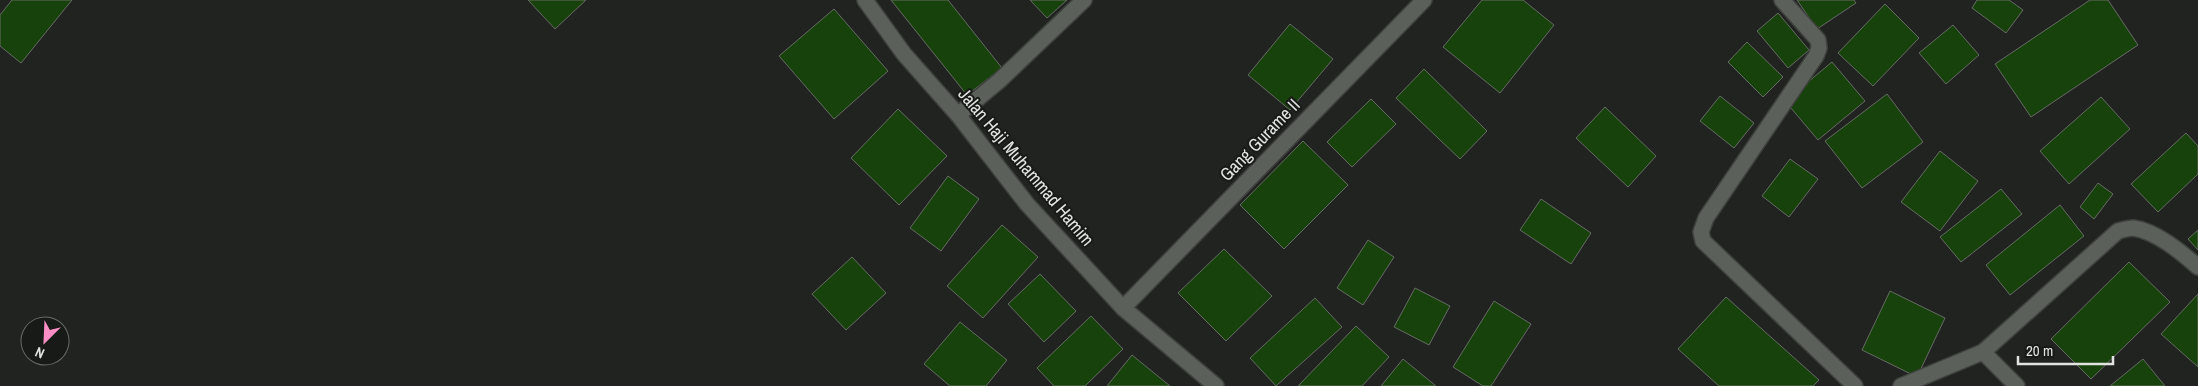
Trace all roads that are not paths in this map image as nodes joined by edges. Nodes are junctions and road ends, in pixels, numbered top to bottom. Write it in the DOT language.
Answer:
graph roads {
  1 [pos="865,0"];
  2 [pos="1084,0"];
  3 [pos="1424,0"];
  4 [pos="1782,0"];
  5 [pos="958,114"];
  6 [pos="2198,267"];
  7 [pos="1123,308"];
  8 [pos="1983,352"];
  9 [pos="1216,386"];
  10 [pos="1855,386"];
  11 [pos="1901,386"];
  12 [pos="2017,386"];
  1 -- 5 [label="street, Jalan Haji Muhammad Hamim"];
  2 -- 5 [label="street"];
  3 -- 7 [label="street, Gang Gurame II"];
  4 -- 10 [label="street"];
  5 -- 7 [label="street, Jalan Haji Muhammad Hamim"];
  6 -- 8 [label="street"];
  7 -- 9 [label="street, Jalan Haji Muhammad Hamim"];
  8 -- 11 [label="street"];
  8 -- 12 [label="street"];
}
